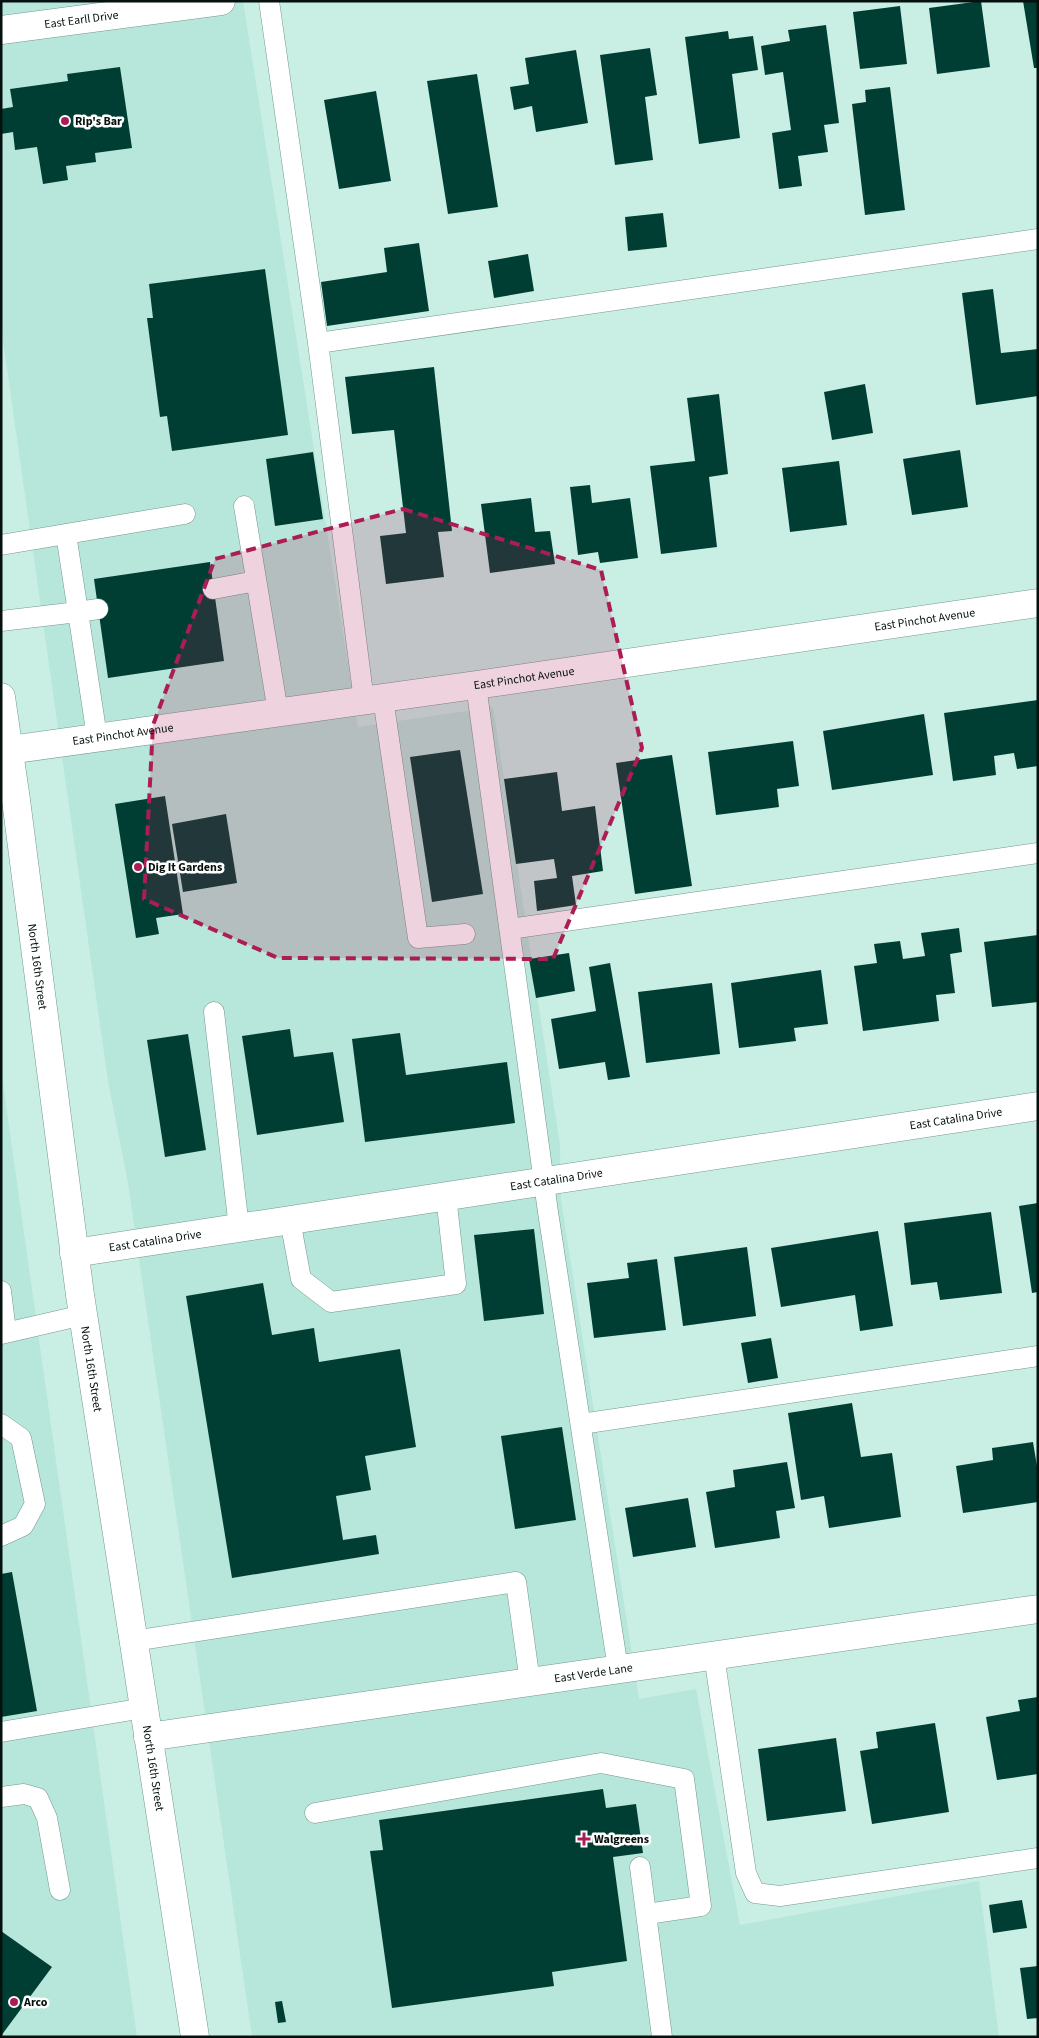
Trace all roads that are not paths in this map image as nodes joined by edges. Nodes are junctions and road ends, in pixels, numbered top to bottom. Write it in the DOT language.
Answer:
graph roads {
  1 [pos="221,1"];
  2 [pos="268,1"];
  3 [pos="1,30"];
  4 [pos="1038,239"];
  5 [pos="318,343"];
  6 [pos="244,506"];
  7 [pos="185,514"];
  8 [pos="66,534"];
  9 [pos="1,545"];
  10 [pos="256,581"];
  11 [pos="213,589"];
  12 [pos="1038,603"];
  13 [pos="98,609"];
  14 [pos="78,612"];
  15 [pos="1,620"];
  16 [pos="476,685"];
  17 [pos="1,698"];
  18 [pos="373,700"];
  19 [pos="278,712"];
  20 [pos="97,736"];
  21 [pos="9,750"];
  22 [pos="9,801"];
  23 [pos="1038,853"];
  24 [pos="510,929"];
  25 [pos="465,934"];
  26 [pos="214,1012"];
  27 [pos="1038,1106"];
  28 [pos="543,1181"];
  29 [pos="446,1196"];
  30 [pos="290,1220"];
  31 [pos="239,1228"];
  32 [pos="74,1253"];
  33 [pos="1,1291"];
  34 [pos="83,1315"];
  35 [pos="4,1333"];
  36 [pos="1038,1356"];
  37 [pos="1,1424"];
  38 [pos="581,1424"];
  39 [pos="1,1536"];
  40 [pos="1038,1609"];
  41 [pos="133,1641"];
  42 [pos="714,1655"];
  43 [pos="618,1669"];
  44 [pos="530,1682"];
  45 [pos="144,1708"];
  46 [pos="1,1732"];
  47 [pos="148,1736"];
  48 [pos="1,1796"];
  49 [pos="315,1813"];
  50 [pos="1038,1858"];
  51 [pos="640,1867"];
  52 [pos="60,1890"];
  53 [pos="647,1914"];
  54 [pos="195,2037"];
  55 [pos="662,2037"];
  1 -- 3 [label="street, East Earll Drive"];
  2 -- 5 [label="lane"];
  4 -- 5 [label="lane"];
  5 -- 18 [label="lane"];
  6 -- 10 [label="lane"];
  7 -- 8 [label="lane"];
  8 -- 9 [label="lane"];
  8 -- 14 [label="lane"];
  10 -- 11 [label="lane"];
  10 -- 19 [label="lane"];
  12 -- 16 [label="street, East Pinchot Avenue"];
  13 -- 14 [label="lane"];
  14 -- 15 [label="lane"];
  14 -- 20 [label="lane"];
  16 -- 18 [label="street, East Pinchot Avenue"];
  16 -- 24 [label="lane"];
  17 -- 21 [label="street, North 16th Street"];
  18 -- 19 [label="street, East Pinchot Avenue"];
  18 -- 25 [label="lane"];
  19 -- 20 [label="street, East Pinchot Avenue"];
  20 -- 21 [label="street, East Pinchot Avenue"];
  21 -- 22 [label="street, North 16th Street"];
  22 -- 32 [label="street, North 16th Street"];
  23 -- 24 [label="lane"];
  24 -- 28 [label="lane"];
  26 -- 31 [label="lane"];
  27 -- 28 [label="street, East Catalina Drive"];
  28 -- 29 [label="street, East Catalina Drive"];
  28 -- 38 [label="lane"];
  29 -- 30 [label="street, East Catalina Drive"];
  29 -- 30 [label="lane"];
  30 -- 31 [label="street, East Catalina Drive"];
  31 -- 32 [label="street, East Catalina Drive"];
  32 -- 34 [label="street, North 16th Street"];
  33 -- 35 [label="lane"];
  34 -- 35 [label="lane"];
  34 -- 41 [label="street, North 16th Street"];
  36 -- 38 [label="lane"];
  37 -- 39 [label="lane"];
  38 -- 43 [label="lane"];
  40 -- 42 [label="street, East Verde Lane"];
  41 -- 44 [label="lane"];
  41 -- 45 [label="street, North 16th Street"];
  42 -- 43 [label="street, East Verde Lane"];
  42 -- 50 [label="lane"];
  43 -- 44 [label="street, East Verde Lane"];
  44 -- 47 [label="street, East Verde Lane"];
  45 -- 46 [label="lane"];
  45 -- 47 [label="street, North 16th Street"];
  47 -- 54 [label="street, North 16th Street"];
  48 -- 52 [label="lane"];
  49 -- 53 [label="lane"];
  51 -- 53 [label="lane"];
  53 -- 55 [label="lane"];
}
